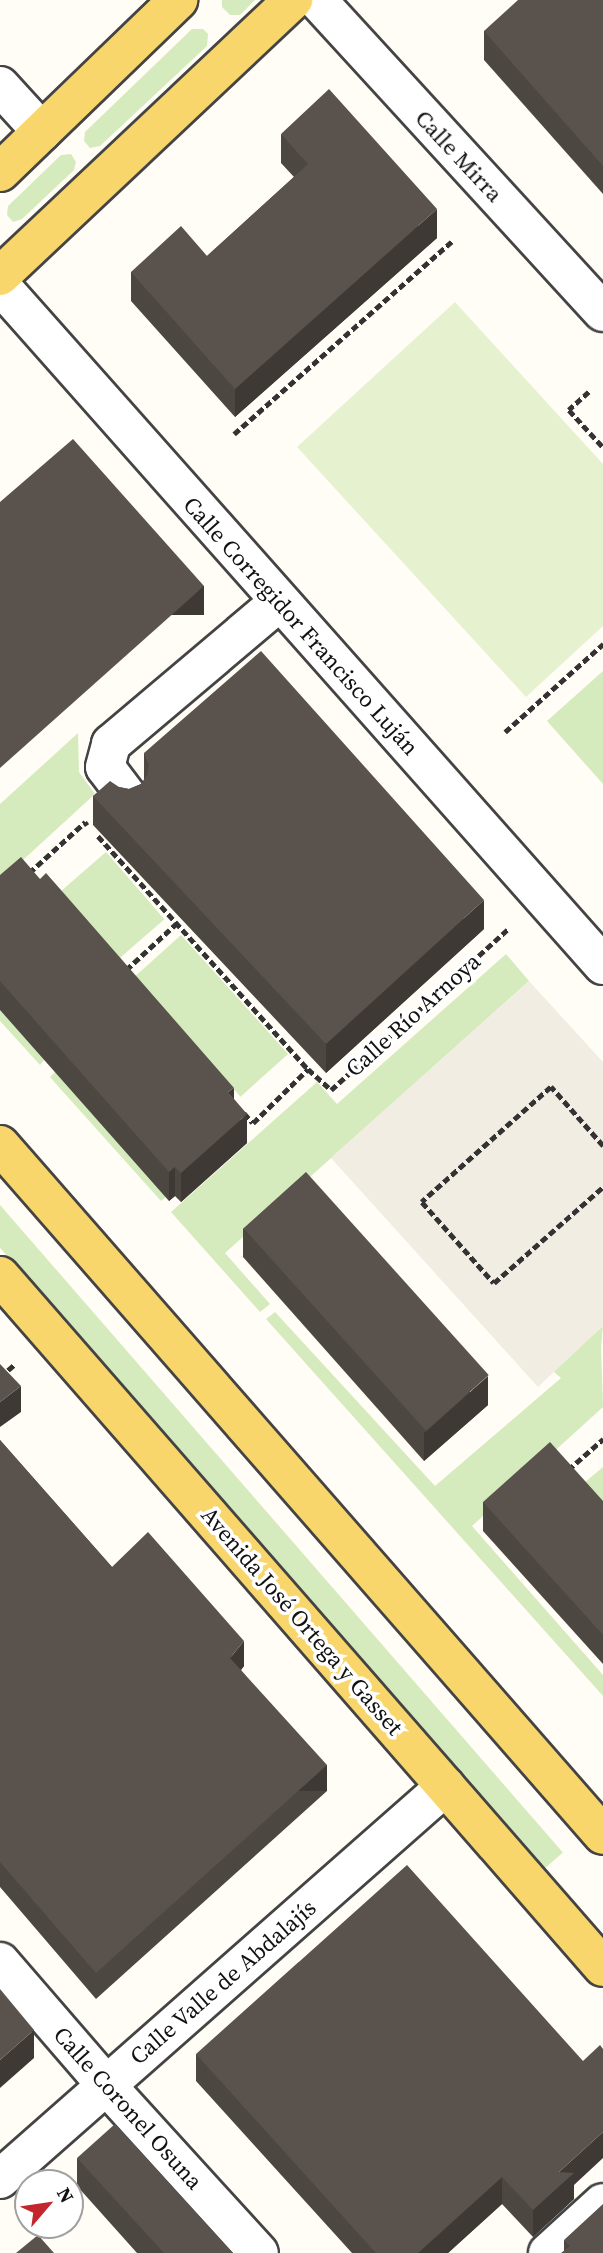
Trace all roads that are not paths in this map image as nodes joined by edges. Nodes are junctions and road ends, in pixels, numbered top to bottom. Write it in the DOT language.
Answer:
graph roads {
  1 [pos="178,0"];
  2 [pos="293,0"];
  3 [pos="317,0"];
  4 [pos="0,86"];
  5 [pos="42,132"];
  6 [pos="0,172"];
  7 [pos="0,276"];
  8 [pos="0,285"];
  9 [pos="603,312"];
  10 [pos="279,602"];
  11 [pos="127,796"];
  12 [pos="603,965"];
  13 [pos="0,1144"];
  14 [pos="0,1276"];
  15 [pos="446,1786"];
  16 [pos="603,1835"];
  17 [pos="0,1962"];
  18 [pos="603,1967"];
  19 [pos="106,2085"];
  20 [pos="0,2179"];
  21 [pos="603,2203"];
  22 [pos="259,2253"];
  23 [pos="548,2253"];
  1 -- 5 [label="main road"];
  2 -- 7 [label="main road"];
  3 -- 9 [label="street, Calle Mirra"];
  4 -- 5 [label="street"];
  5 -- 6 [label="main road"];
  8 -- 10 [label="street, Calle Corregidor Francisco Luján"];
  10 -- 11 [label="street"];
  10 -- 12 [label="street, Calle Corregidor Francisco Luján"];
  13 -- 16 [label="main road"];
  14 -- 15 [label="main road, Avenida José Ortega y Gasset"];
  15 -- 18 [label="main road, Avenida José Ortega y Gasset"];
  15 -- 19 [label="street, Calle Valle de Abdalajís"];
  17 -- 19 [label="street, Calle Coronel Osuna"];
  19 -- 20 [label="street, Calle Valle de Abdalajís"];
  19 -- 22 [label="street, Calle Coronel Osuna"];
  21 -- 23 [label="street"];
}
